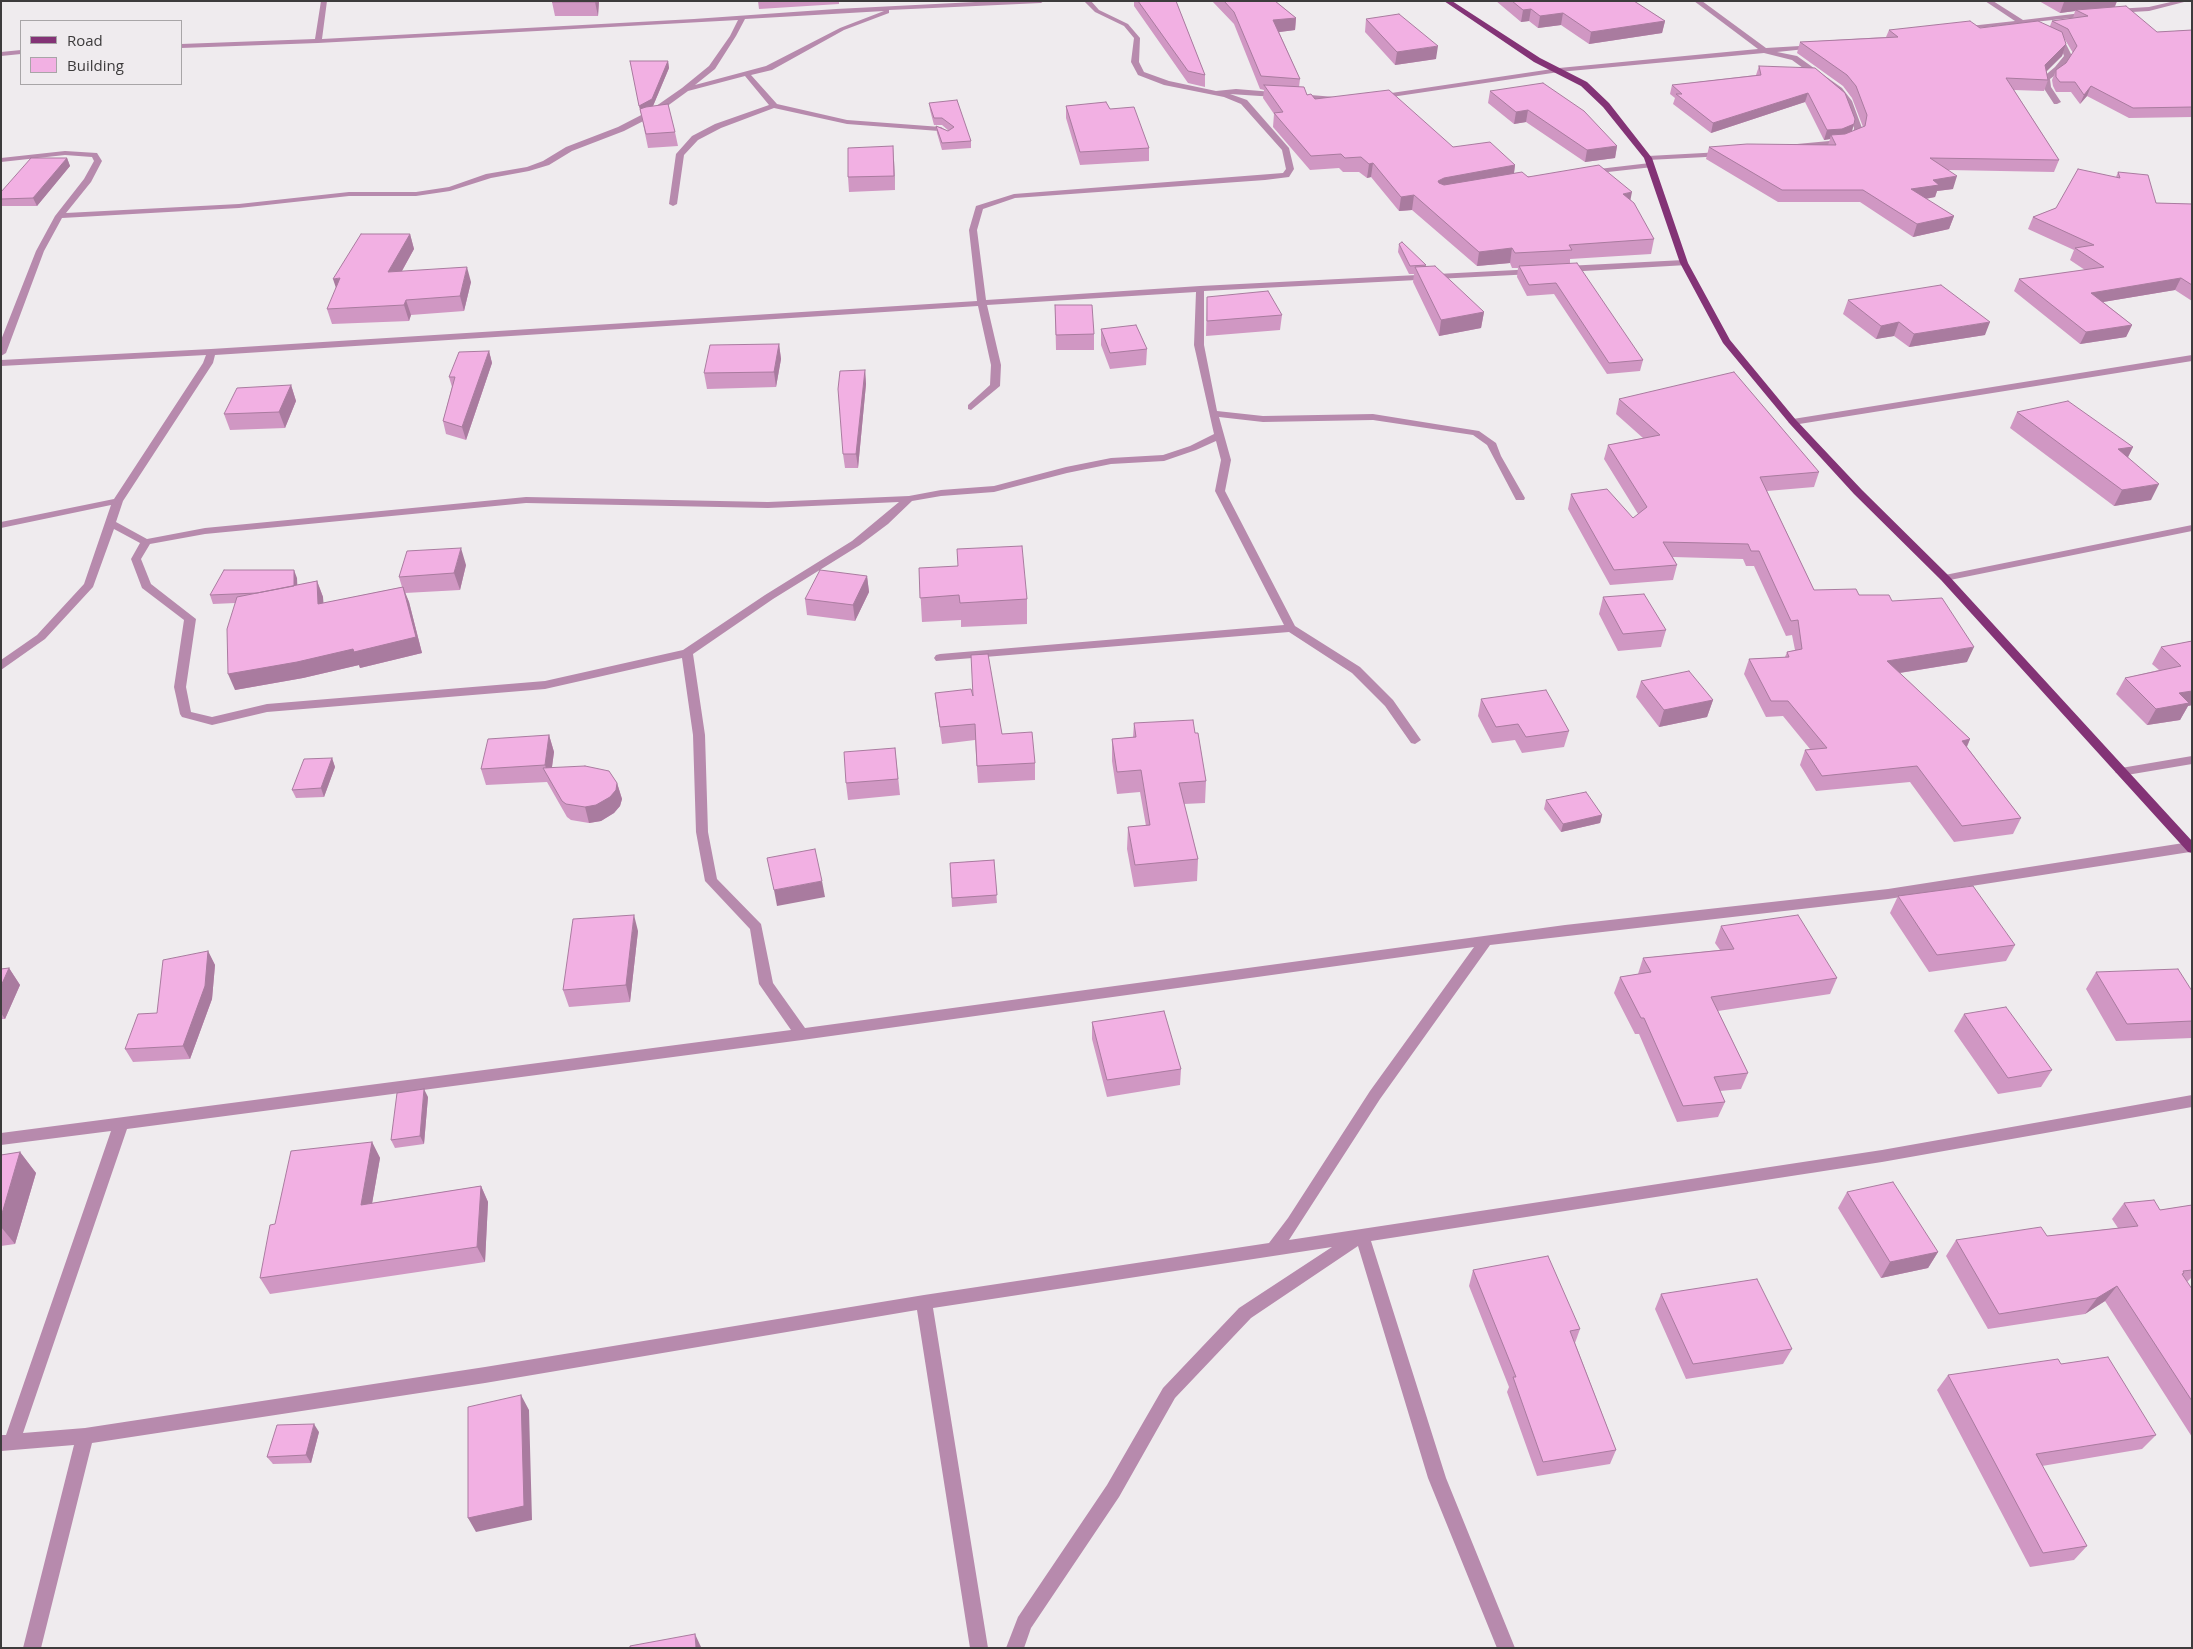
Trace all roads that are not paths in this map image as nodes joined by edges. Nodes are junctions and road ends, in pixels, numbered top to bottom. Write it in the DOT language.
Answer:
graph roads {
  1 [pos="324,1"];
  2 [pos="1041,1"];
  3 [pos="1087,1"];
  4 [pos="1447,1"];
  5 [pos="1697,1"];
  6 [pos="1988,1"];
  7 [pos="2184,1"];
  8 [pos="900,8"];
  9 [pos="2104,12"];
  10 [pos="2095,13"];
  11 [pos="742,18"];
  12 [pos="2019,20"];
  13 [pos="2036,29"];
  14 [pos="1951,30"];
  15 [pos="2045,33"];
  16 [pos="318,42"];
  17 [pos="1824,44"];
  18 [pos="182,46"];
  19 [pos="1765,51"];
  20 [pos="20,52"];
  21 [pos="1,54"];
  22 [pos="1559,70"];
  23 [pos="747,74"];
  24 [pos="685,90"];
  25 [pos="1216,93"];
  26 [pos="1371,98"];
  27 [pos="1344,99"];
  28 [pos="2057,102"];
  29 [pos="774,106"];
  30 [pos="949,135"];
  31 [pos="1785,148"];
  32 [pos="1732,153"];
  33 [pos="1,160"];
  34 [pos="1649,162"];
  35 [pos="1579,174"];
  36 [pos="673,204"];
  37 [pos="59,216"];
  38 [pos="1684,262"];
  39 [pos="1546,270"];
  40 [pos="1556,270"];
  41 [pos="1200,289"];
  42 [pos="982,304"];
  43 [pos="211,352"];
  44 [pos="1,353"];
  45 [pos="2192,358"];
  46 [pos="1,363"];
  47 [pos="971,407"];
  48 [pos="1213,413"];
  49 [pos="1793,422"];
  50 [pos="1220,435"];
  51 [pos="1520,498"];
  52 [pos="909,499"];
  53 [pos="118,501"];
  54 [pos="111,523"];
  55 [pos="1,525"];
  56 [pos="2192,528"];
  57 [pos="146,542"];
  58 [pos="1945,578"];
  59 [pos="1292,628"];
  60 [pos="687,653"];
  61 [pos="940,658"];
  62 [pos="1,666"];
  63 [pos="1416,740"];
  64 [pos="2192,760"];
  65 [pos="2121,772"];
  66 [pos="2191,848"];
  67 [pos="1486,941"];
  68 [pos="802,1034"];
  69 [pos="2192,1101"];
  70 [pos="121,1124"];
  71 [pos="1,1139"];
  72 [pos="1362,1235"];
  73 [pos="1273,1249"];
  74 [pos="924,1302"];
  75 [pos="85,1436"];
  76 [pos="7,1442"];
  77 [pos="32,1648"];
  78 [pos="979,1648"];
  79 [pos="1015,1648"];
  80 [pos="1506,1648"];
  1 -- 16 [label="street"];
  2 -- 8 [label="street"];
  3 -- 25 [label="street"];
  4 -- 22 [label="main road"];
  5 -- 19 [label="street"];
  6 -- 12 [label="street"];
  7 -- 9 [label="street"];
  8 -- 11 [label="street"];
  8 -- 23 [label="street"];
  10 -- 12 [label="street"];
  11 -- 16 [label="street"];
  11 -- 24 [label="street"];
  12 -- 13 [label="street"];
  12 -- 14 [label="street"];
  15 -- 28 [label="street"];
  16 -- 18 [label="street"];
  17 -- 19 [label="street"];
  19 -- 22 [label="street"];
  19 -- 31 [label="street"];
  20 -- 21 [label="street"];
  22 -- 26 [label="street"];
  22 -- 34 [label="main road"];
  23 -- 24 [label="street"];
  23 -- 29 [label="street"];
  24 -- 37 [label="street"];
  25 -- 27 [label="street"];
  25 -- 42 [label="street"];
  29 -- 30 [label="street"];
  29 -- 36 [label="street"];
  32 -- 34 [label="street"];
  33 -- 37 [label="street"];
  34 -- 35 [label="street"];
  34 -- 38 [label="main road"];
  37 -- 44 [label="street"];
  38 -- 40 [label="street"];
  38 -- 49 [label="main road"];
  39 -- 41 [label="street"];
  41 -- 42 [label="street"];
  41 -- 48 [label="street"];
  42 -- 43 [label="street"];
  42 -- 47 [label="street"];
  43 -- 46 [label="street"];
  43 -- 53 [label="street"];
  45 -- 49 [label="street"];
  48 -- 50 [label="street"];
  48 -- 51 [label="street"];
  49 -- 58 [label="main road"];
  50 -- 52 [label="street"];
  50 -- 59 [label="street"];
  52 -- 57 [label="street"];
  52 -- 60 [label="street"];
  53 -- 54 [label="street"];
  53 -- 55 [label="street"];
  54 -- 57 [label="street"];
  54 -- 62 [label="street"];
  56 -- 58 [label="street"];
  57 -- 60 [label="street"];
  58 -- 65 [label="main road"];
  59 -- 61 [label="street"];
  59 -- 63 [label="street"];
  60 -- 68 [label="street"];
  64 -- 65 [label="street"];
  65 -- 66 [label="main road"];
  66 -- 67 [label="street"];
  67 -- 68 [label="street"];
  67 -- 73 [label="street"];
  68 -- 70 [label="street"];
  69 -- 72 [label="street"];
  70 -- 71 [label="street"];
  70 -- 76 [label="street"];
  72 -- 73 [label="street"];
  72 -- 79 [label="street"];
  72 -- 80 [label="street"];
  73 -- 74 [label="street"];
  74 -- 75 [label="street"];
  74 -- 78 [label="street"];
  75 -- 76 [label="street"];
  75 -- 77 [label="street"];
}
